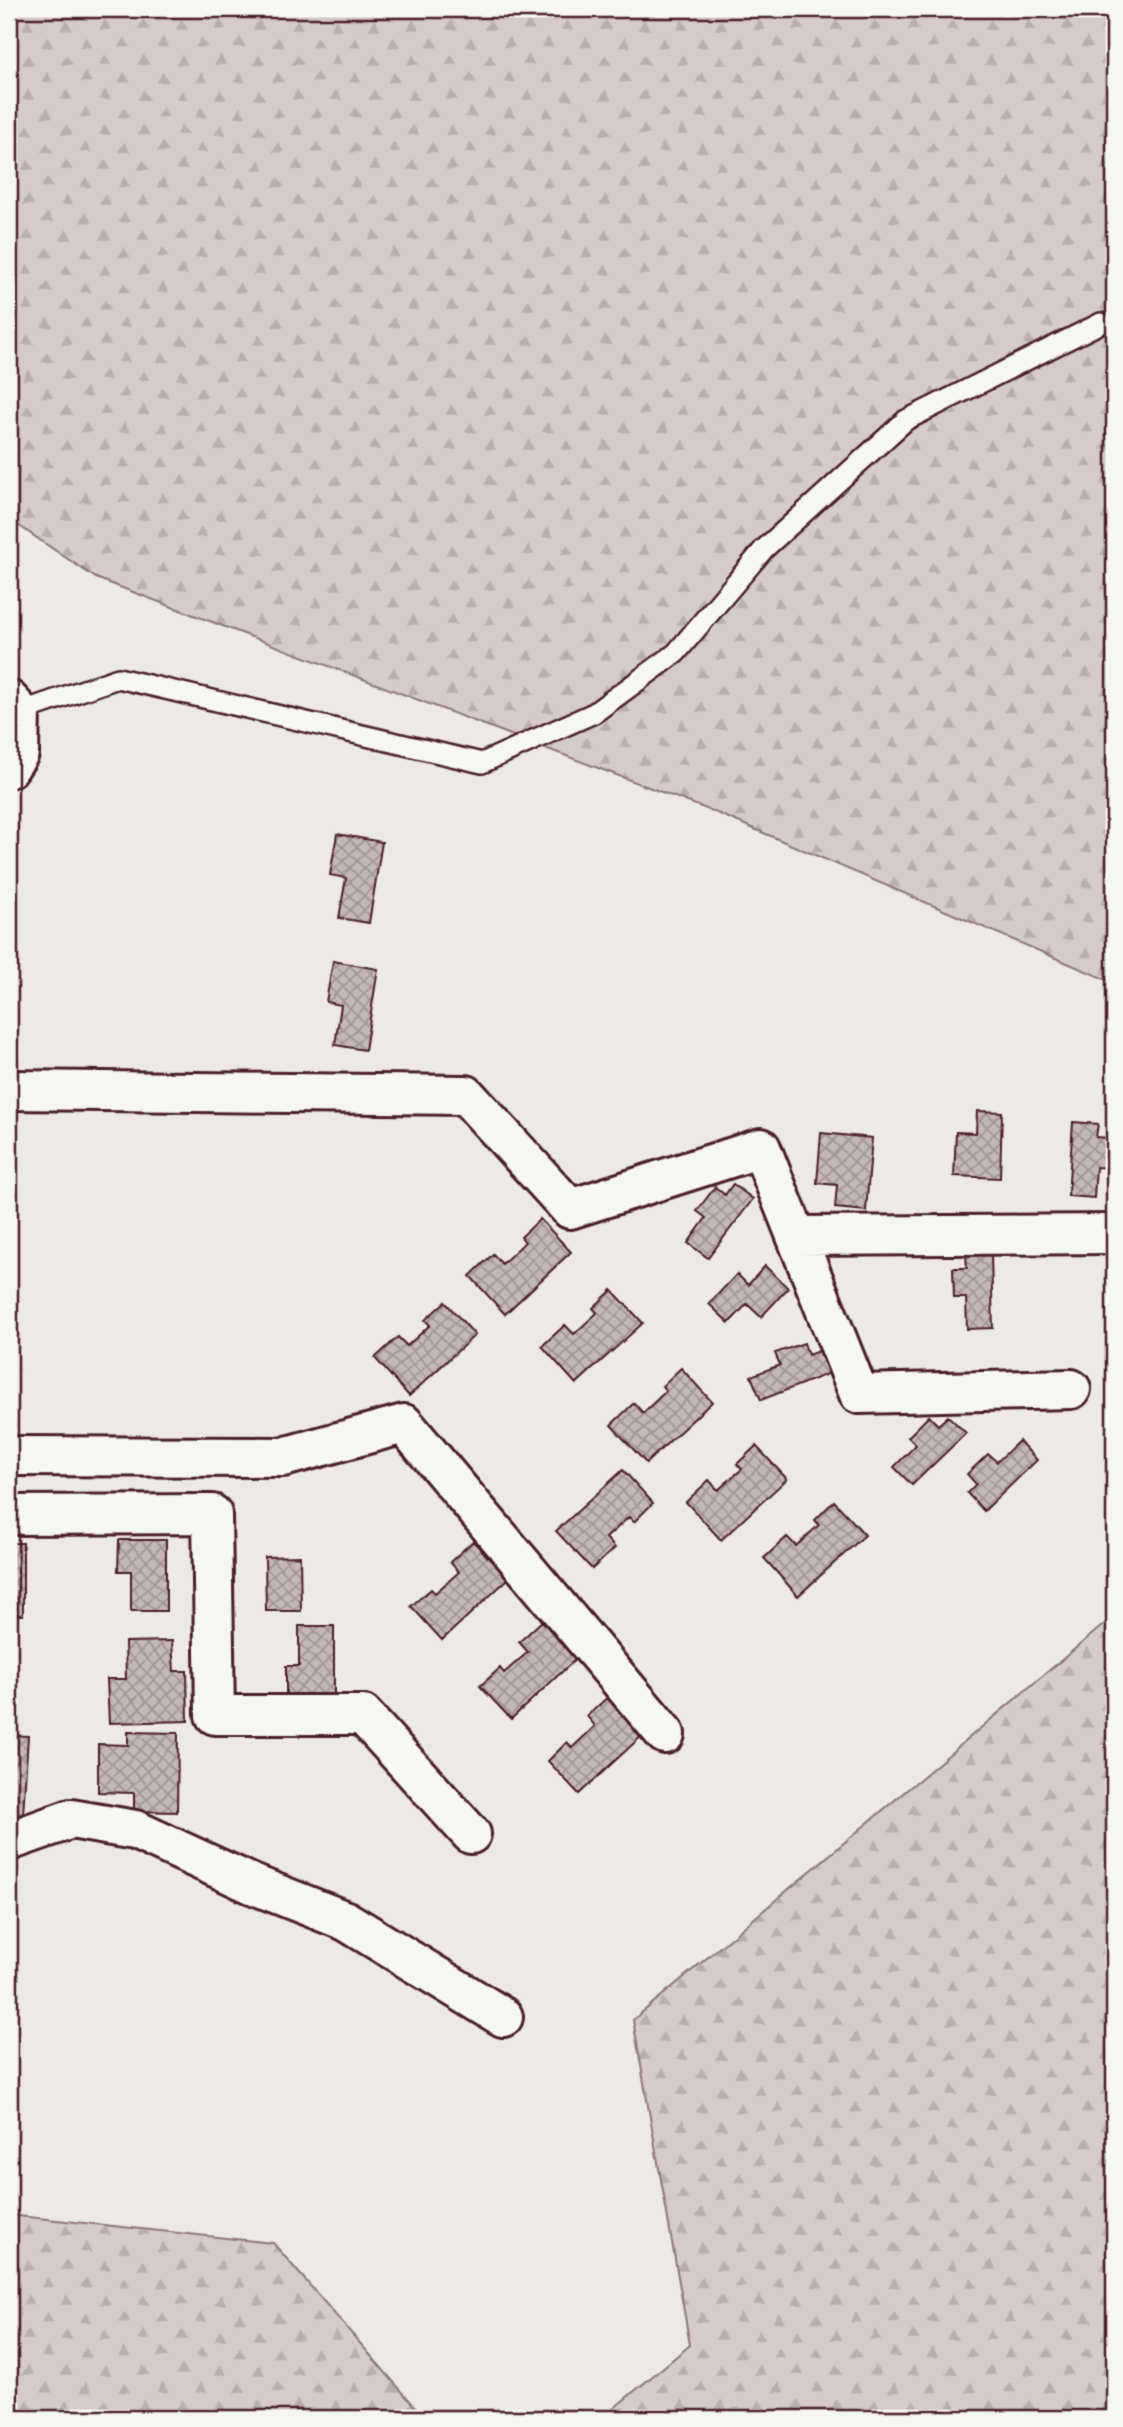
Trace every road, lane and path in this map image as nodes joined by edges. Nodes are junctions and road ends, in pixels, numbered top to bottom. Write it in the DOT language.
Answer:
graph roads {
  1 [pos="1101,323"];
  2 [pos="14,706"];
  3 [pos="9,768"];
  4 [pos="9,1090"];
  5 [pos="1114,1234"];
  6 [pos="797,1236"];
  7 [pos="1071,1389"];
  8 [pos="9,1455"];
  9 [pos="9,1515"];
  10 [pos="665,1734"];
  11 [pos="471,1834"];
  12 [pos="9,1841"];
  13 [pos="503,2017"];
  1 -- 2 [label="lane"];
  2 -- 3 [label="street"];
  4 -- 6 [label="street"];
  5 -- 6 [label="street"];
  6 -- 7 [label="street"];
  8 -- 10 [label="street"];
  9 -- 11 [label="street"];
  12 -- 13 [label="street"];
}
